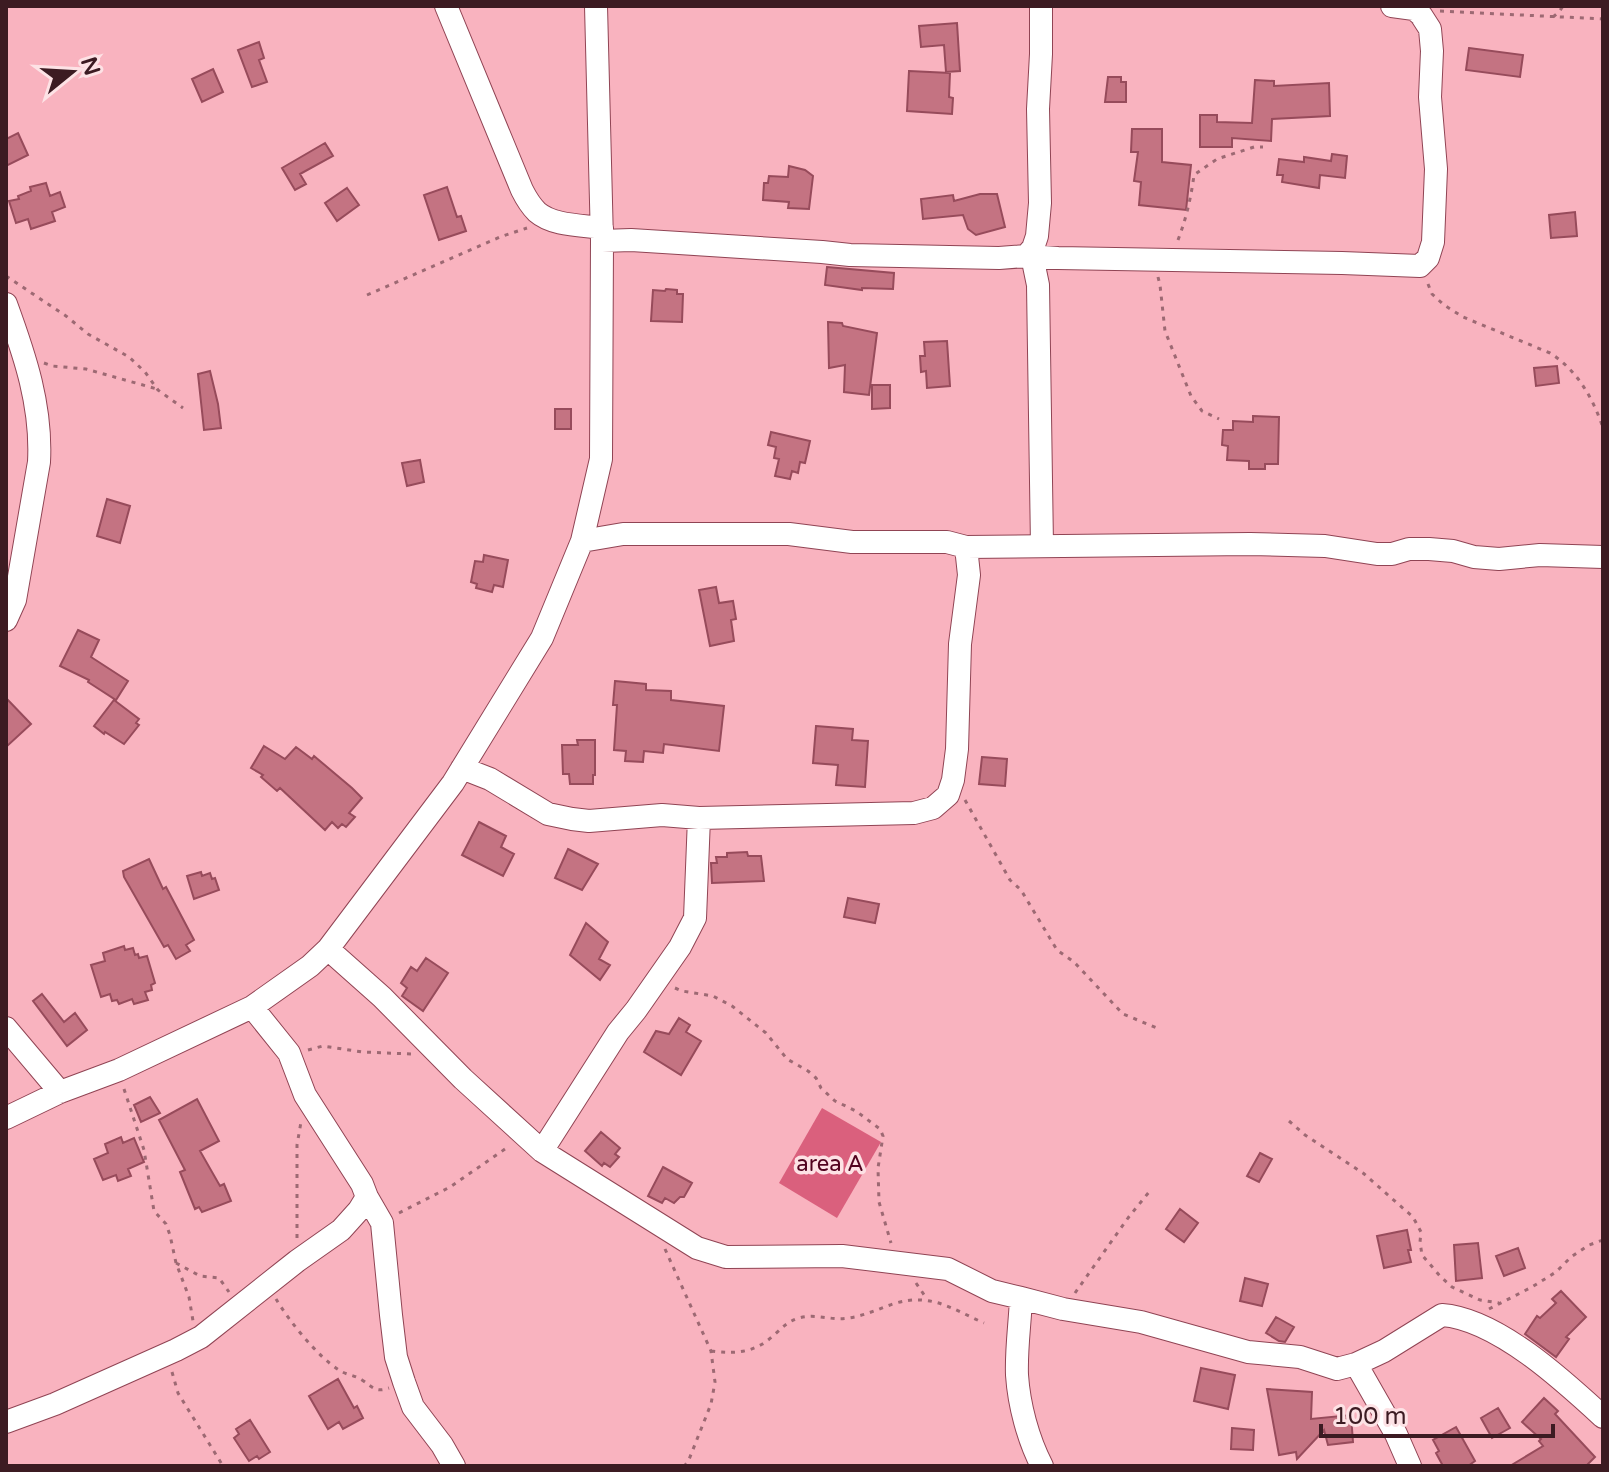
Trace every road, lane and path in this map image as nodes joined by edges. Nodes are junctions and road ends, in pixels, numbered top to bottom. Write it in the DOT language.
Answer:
graph roads {
  1 [pos="446,6"];
  2 [pos="596,6"];
  3 [pos="1041,6"];
  4 [pos="1392,6"];
  5 [pos="1563,6"];
  6 [pos="1421,15"];
  7 [pos="1553,17"];
  8 [pos="1603,19"];
  9 [pos="1263,147"];
  10 [pos="550,220"];
  11 [pos="602,235"];
  12 [pos="1029,256"];
  13 [pos="1142,260"];
  14 [pos="1170,260"];
  15 [pos="1420,266"];
  16 [pos="6,276"];
  17 [pos="367,295"];
  18 [pos="6,304"];
  19 [pos="25,356"];
  20 [pos="158,390"];
  21 [pos="183,408"];
  22 [pos="1219,419"];
  23 [pos="1603,428"];
  24 [pos="582,541"];
  25 [pos="1042,546"];
  26 [pos="966,547"];
  27 [pos="1603,557"];
  28 [pos="6,620"];
  29 [pos="462,768"];
  30 [pos="953,780"];
  31 [pos="699,818"];
  32 [pos="328,949"];
  33 [pos="658,979"];
  34 [pos="252,1007"];
  35 [pos="6,1028"];
  36 [pos="1157,1028"];
  37 [pos="289,1053"];
  38 [pos="440,1057"];
  39 [pos="119,1070"];
  40 [pos="60,1092"];
  41 [pos="305,1095"];
  42 [pos="6,1118"];
  43 [pos="1289,1121"];
  44 [pos="524,1134"];
  45 [pos="542,1151"];
  46 [pos="1149,1192"];
  47 [pos="367,1197"];
  48 [pos="652,1220"];
  49 [pos="382,1223"];
  50 [pos="1603,1240"];
  51 [pos="297,1261"];
  52 [pos="176,1263"];
  53 [pos="897,1263"];
  54 [pos="257,1292"];
  55 [pos="1021,1298"];
  56 [pos="1499,1303"];
  57 [pos="1063,1309"];
  58 [pos="193,1321"];
  59 [pos="1469,1322"];
  60 [pos="984,1323"];
  61 [pos="176,1350"];
  62 [pos="711,1351"];
  63 [pos="1356,1364"];
  64 [pos="404,1382"];
  65 [pos="1603,1417"];
  66 [pos="6,1422"];
  67 [pos="223,1466"];
  68 [pos="454,1466"];
  69 [pos="684,1466"];
  70 [pos="1042,1466"];
  71 [pos="1410,1466"];
  1 -- 10 [label="street"];
  2 -- 11 [label="street"];
  3 -- 12 [label="street"];
  4 -- 6 [label="street"];
  5 -- 7 [label="path"];
  6 -- 7 [label="path"];
  6 -- 15 [label="street"];
  7 -- 8 [label="path"];
  9 -- 14 [label="path"];
  10 -- 11 [label="street"];
  10 -- 17 [label="path"];
  11 -- 12 [label="street"];
  11 -- 24 [label="street"];
  12 -- 13 [label="street"];
  12 -- 25 [label="street"];
  13 -- 14 [label="street"];
  13 -- 22 [label="path"];
  14 -- 15 [label="street"];
  15 -- 23 [label="path"];
  16 -- 20 [label="path"];
  18 -- 19 [label="street"];
  19 -- 20 [label="path"];
  19 -- 28 [label="street"];
  20 -- 21 [label="path"];
  24 -- 26 [label="street"];
  24 -- 29 [label="street"];
  25 -- 26 [label="street"];
  25 -- 27 [label="street"];
  26 -- 30 [label="street"];
  29 -- 31 [label="street"];
  29 -- 32 [label="street"];
  30 -- 31 [label="street"];
  30 -- 36 [label="path"];
  31 -- 33 [label="street"];
  32 -- 34 [label="street"];
  32 -- 38 [label="street"];
  33 -- 45 [label="street"];
  33 -- 53 [label="path"];
  34 -- 37 [label="street"];
  34 -- 39 [label="street"];
  35 -- 40 [label="street"];
  37 -- 38 [label="path"];
  37 -- 41 [label="street"];
  38 -- 44 [label="street"];
  39 -- 40 [label="street"];
  39 -- 52 [label="path"];
  40 -- 42 [label="street"];
  41 -- 47 [label="street"];
  41 -- 51 [label="path"];
  43 -- 56 [label="path"];
  44 -- 45 [label="street"];
  44 -- 49 [label="path"];
  45 -- 48 [label="street"];
  46 -- 57 [label="path"];
  47 -- 49 [label="street"];
  47 -- 51 [label="street"];
  48 -- 53 [label="street"];
  48 -- 62 [label="path"];
  49 -- 64 [label="street"];
  50 -- 56 [label="path"];
  51 -- 54 [label="street"];
  52 -- 54 [label="path"];
  52 -- 58 [label="path"];
  53 -- 55 [label="street"];
  54 -- 61 [label="street"];
  54 -- 64 [label="path"];
  55 -- 57 [label="street"];
  55 -- 70 [label="street"];
  56 -- 59 [label="path"];
  57 -- 63 [label="street"];
  59 -- 63 [label="street"];
  59 -- 65 [label="street"];
  60 -- 62 [label="path"];
  61 -- 66 [label="street"];
  61 -- 67 [label="path"];
  62 -- 69 [label="path"];
  63 -- 71 [label="street"];
  64 -- 68 [label="street"];
}
